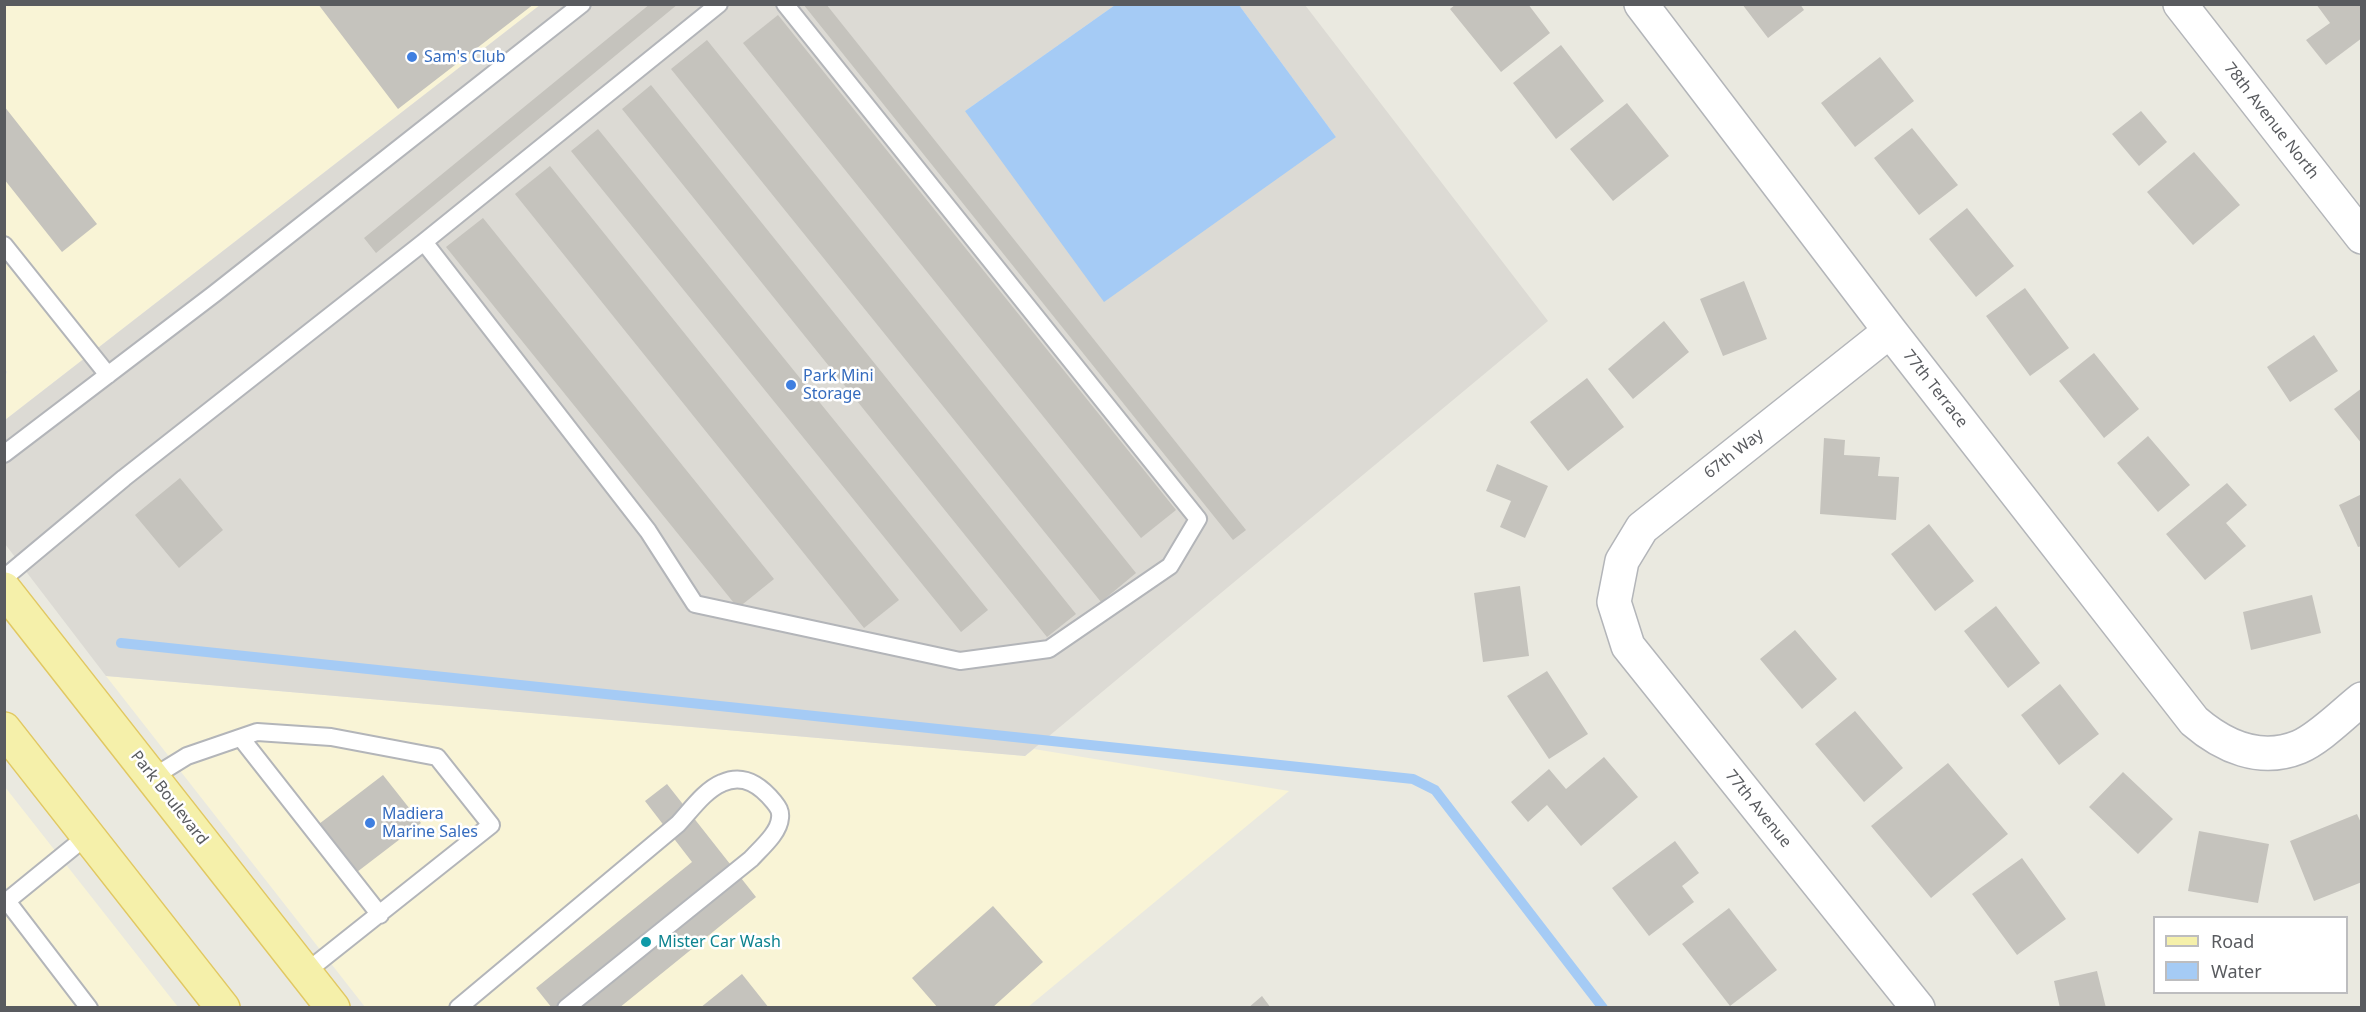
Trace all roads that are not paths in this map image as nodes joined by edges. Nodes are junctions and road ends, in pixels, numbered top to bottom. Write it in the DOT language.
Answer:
graph roads {
  1 [pos="582,4"];
  2 [pos="719,4"];
  3 [pos="785,4"];
  4 [pos="1641,4"];
  5 [pos="2180,4"];
  6 [pos="2361,237"];
  7 [pos="424,242"];
  8 [pos="4,245"];
  9 [pos="1890,331"];
  10 [pos="108,375"];
  11 [pos="4,454"];
  12 [pos="4,578"];
  13 [pos="4,589"];
  14 [pos="1614,602"];
  15 [pos="2361,699"];
  16 [pos="4,729"];
  17 [pos="241,738"];
  18 [pos="153,777"];
  19 [pos="88,835"];
  20 [pos="380,915"];
  21 [pos="306,972"];
  22 [pos="89,1008"];
  23 [pos="223,1008"];
  24 [pos="333,1008"];
  25 [pos="458,1008"];
  26 [pos="566,1008"];
  27 [pos="1918,1008"];
  1 -- 10 [label="lane"];
  2 -- 7 [label="lane"];
  3 -- 7 [label="lane"];
  4 -- 9 [label="street, 77th Terrace"];
  5 -- 6 [label="street, 78th Avenue North"];
  7 -- 12 [label="lane"];
  8 -- 10 [label="lane"];
  9 -- 14 [label="street, 67th Way"];
  9 -- 15 [label="street, 77th Terrace"];
  10 -- 11 [label="lane"];
  13 -- 18 [label="main road, Park Boulevard"];
  14 -- 27 [label="street, 77th Avenue"];
  16 -- 19 [label="main road"];
  17 -- 18 [label="lane"];
  17 -- 20 [label="lane"];
  17 -- 20 [label="lane"];
  18 -- 21 [label="main road, Park Boulevard"];
  19 -- 22 [label="lane"];
  19 -- 23 [label="main road"];
  20 -- 21 [label="lane"];
  21 -- 24 [label="main road, Park Boulevard"];
  25 -- 26 [label="lane"];
}
